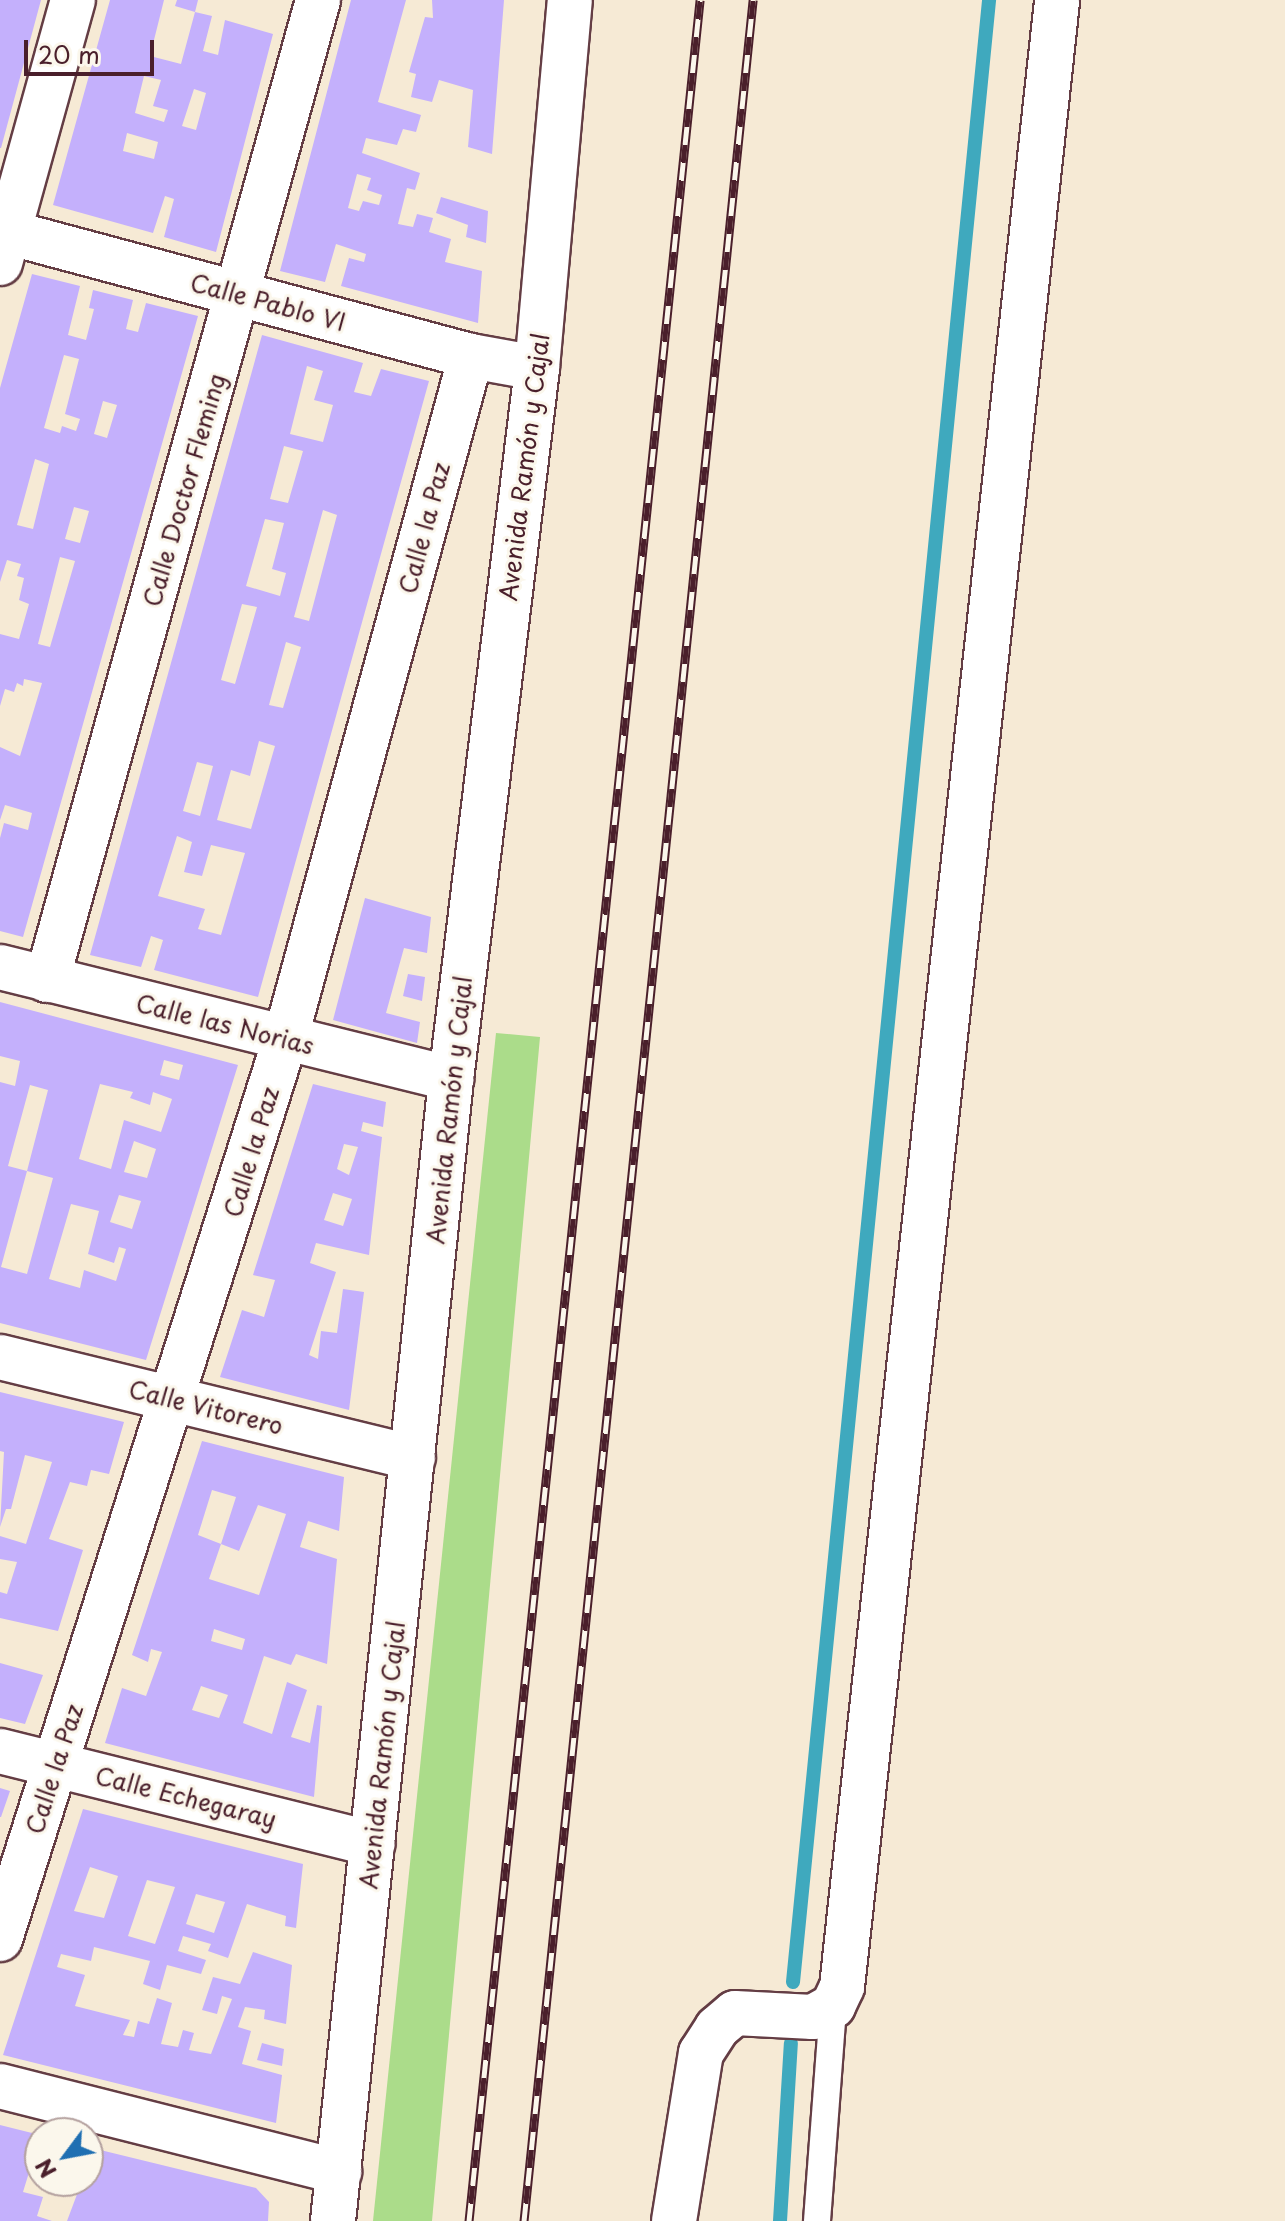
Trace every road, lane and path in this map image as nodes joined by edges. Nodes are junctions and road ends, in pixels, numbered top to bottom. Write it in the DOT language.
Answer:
graph roads {
  1 [pos="73,0"];
  2 [pos="318,0"];
  3 [pos="570,0"];
  4 [pos="1057,0"];
  5 [pos="3,242"];
  6 [pos="238,295"];
  7 [pos="471,356"];
  8 [pos="537,368"];
  9 [pos="0,967"];
  10 [pos="47,980"];
  11 [pos="285,1040"];
  12 [pos="451,1079"];
  13 [pos="0,1357"];
  14 [pos="174,1399"];
  15 [pos="413,1458"];
  16 [pos="0,1751"];
  17 [pos="56,1765"];
  18 [pos="373,1844"];
  19 [pos="0,1939"];
  20 [pos="833,2006"];
  21 [pos="0,2086"];
  22 [pos="339,2172"];
  23 [pos="333,2221"];
  24 [pos="674,2221"];
  25 [pos="817,2221"];
  1 -- 5 [label="street"];
  2 -- 6 [label="street, Calle Doctor Fleming"];
  3 -- 8 [label="street, Avenida Ramón y Cajal"];
  4 -- 20 [label="street"];
  5 -- 6 [label="street, Calle Pablo VI"];
  6 -- 7 [label="street, Calle Pablo VI"];
  6 -- 10 [label="street, Calle Doctor Fleming"];
  7 -- 8 [label="street, Calle Pablo VI"];
  7 -- 11 [label="street, Calle la Paz"];
  8 -- 12 [label="street, Avenida Ramón y Cajal"];
  9 -- 10 [label="street, Calle las Norias"];
  10 -- 11 [label="street, Calle las Norias"];
  11 -- 12 [label="street, Calle las Norias"];
  11 -- 14 [label="street, Calle la Paz"];
  12 -- 15 [label="street, Avenida Ramón y Cajal"];
  13 -- 14 [label="street, Calle Vitorero"];
  14 -- 15 [label="street, Calle Vitorero"];
  14 -- 17 [label="street, Calle la Paz"];
  15 -- 18 [label="street, Avenida Ramón y Cajal"];
  16 -- 17 [label="street, Calle Echegaray"];
  17 -- 18 [label="street, Calle Echegaray"];
  17 -- 19 [label="street, Calle la Paz"];
  18 -- 22 [label="street, Avenida Ramón y Cajal"];
  20 -- 24 [label="street"];
  20 -- 25 [label="lane"];
  21 -- 22 [label="street"];
  22 -- 23 [label="street, Avenida Ramón y Cajal"];
}
